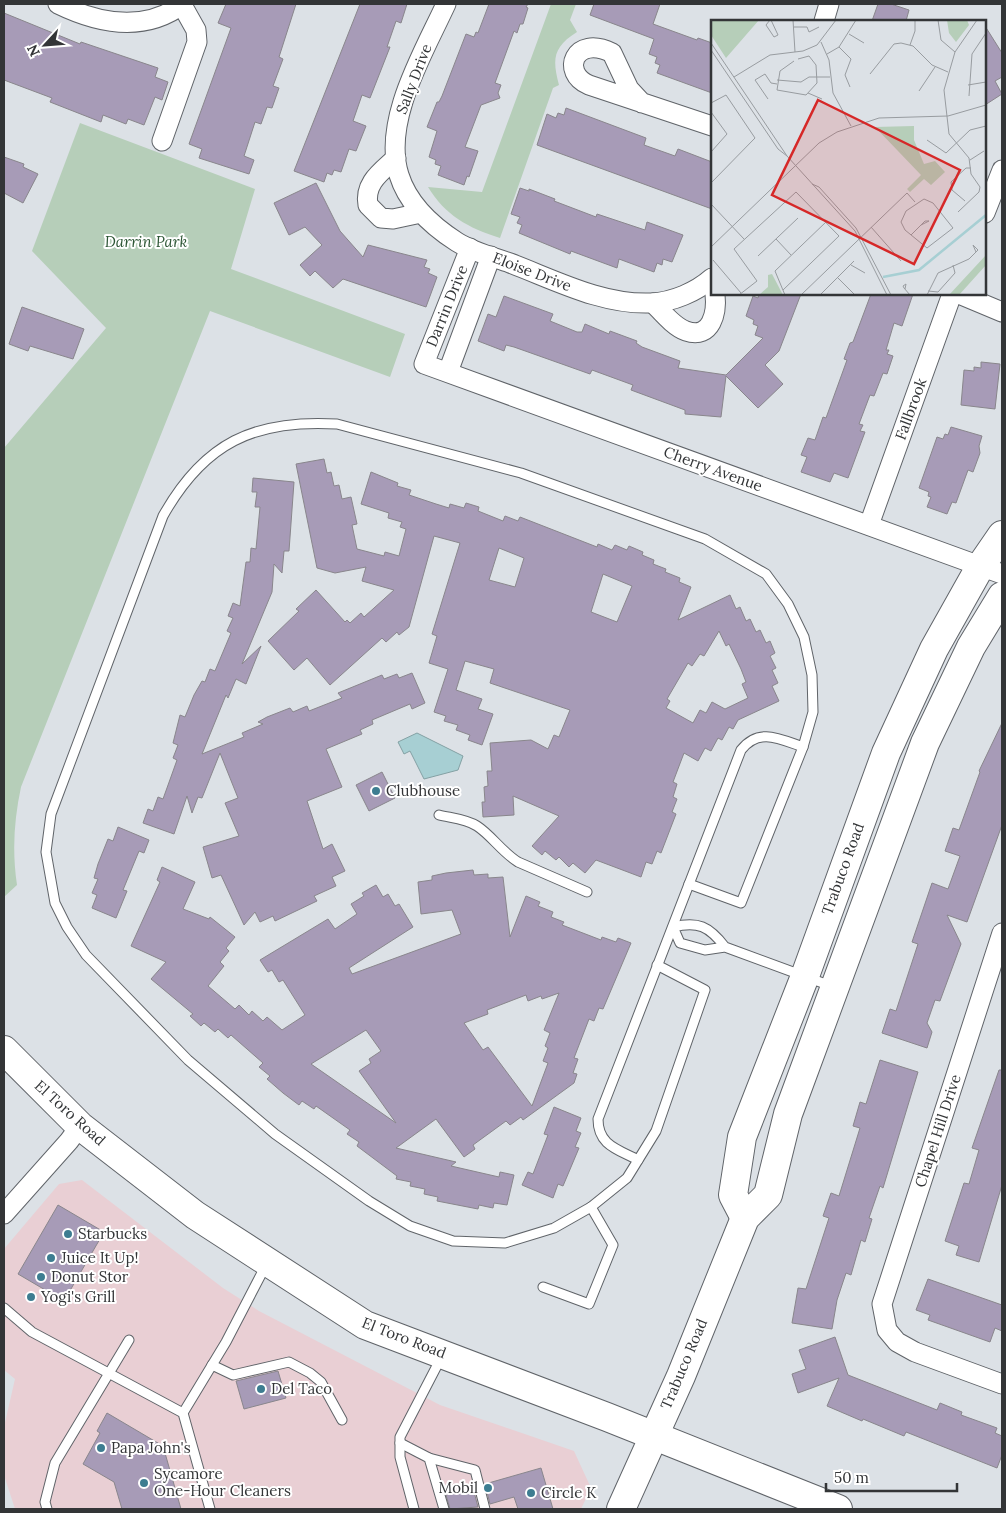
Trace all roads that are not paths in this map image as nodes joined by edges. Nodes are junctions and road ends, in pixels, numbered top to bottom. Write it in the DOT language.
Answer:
graph roads {
  1 [pos="58,4"];
  2 [pos="182,4"];
  3 [pos="446,4"];
  4 [pos="829,4"];
  5 [pos="824,20"];
  6 [pos="642,103"];
  7 [pos="711,126"];
  8 [pos="162,141"];
  9 [pos="396,158"];
  10 [pos="1002,170"];
  11 [pos="405,189"];
  12 [pos="986,210"];
  13 [pos="421,213"];
  14 [pos="470,248"];
  15 [pos="491,256"];
  16 [pos="711,279"];
  17 [pos="715,295"];
  18 [pos="952,295"];
  19 [pos="961,295"];
  20 [pos="653,303"];
  21 [pos="1002,312"];
  22 [pos="424,364"];
  23 [pos="448,372"];
  24 [pos="869,525"];
  25 [pos="1002,535"];
  26 [pos="991,571"];
  27 [pos="1002,596"];
  28 [pos="803,747"];
  29 [pos="439,815"];
  30 [pos="689,884"];
  31 [pos="587,892"];
  32 [pos="673,927"];
  33 [pos="1002,933"];
  34 [pos="725,947"];
  35 [pos="657,965"];
  36 [pos="805,976"];
  37 [pos="834,987"];
  38 [pos="4,1050"];
  39 [pos="80,1126"];
  40 [pos="638,1160"];
  41 [pos="591,1207"];
  42 [pos="4,1214"];
  43 [pos="745,1218"];
  44 [pos="268,1263"];
  45 [pos="543,1287"];
  46 [pos="4,1308"];
  47 [pos="129,1340"];
  48 [pos="443,1354"];
  49 [pos="212,1365"];
  50 [pos="108,1373"];
  51 [pos="1002,1384"];
  52 [pos="183,1413"];
  53 [pos="342,1420"];
  54 [pos="652,1436"];
  55 [pos="400,1443"];
  56 [pos="429,1458"];
  57 [pos="822,1507"];
  58 [pos="47,1509"];
  59 [pos="210,1509"];
  60 [pos="414,1509"];
  61 [pos="444,1509"];
  62 [pos="485,1509"];
  63 [pos="621,1509"];
  1 -- 2 [label="street"];
  2 -- 8 [label="street"];
  3 -- 9 [label="street, Sally Drive"];
  4 -- 5 [label="street"];
  6 -- 7 [label="street"];
  9 -- 11 [label="street, Sally Drive"];
  9 -- 13 [label="street"];
  10 -- 12 [label="street"];
  11 -- 13 [label="street, Eloise Drive"];
  13 -- 14 [label="street, Eloise Drive"];
  14 -- 15 [label="street, Eloise Drive"];
  14 -- 22 [label="street, Darrin Drive"];
  15 -- 20 [label="street, Eloise Drive"];
  15 -- 23 [label="street, Darrin Drive"];
  16 -- 20 [label="street, Eloise Drive"];
  17 -- 20 [label="street"];
  18 -- 24 [label="street, Fallbrook"];
  19 -- 21 [label="street"];
  22 -- 23 [label="street, Cherry Avenue"];
  23 -- 24 [label="street, Cherry Avenue"];
  24 -- 26 [label="street, Cherry Avenue"];
  25 -- 26 [label="main road, Trabuco Road"];
  26 -- 36 [label="main road, Trabuco Road"];
  27 -- 37 [label="main road, Trabuco Road"];
  28 -- 30 [label="lane"];
  28 -- 30 [label="lane"];
  28 -- 41 [label="lane"];
  29 -- 31 [label="lane"];
  30 -- 32 [label="lane"];
  32 -- 34 [label="lane"];
  32 -- 34 [label="lane"];
  32 -- 35 [label="lane"];
  33 -- 51 [label="street, Chapel Hill Drive"];
  34 -- 36 [label="lane"];
  35 -- 40 [label="lane"];
  35 -- 40 [label="lane"];
  36 -- 37 [label="lane"];
  36 -- 43 [label="main road, Trabuco Road"];
  37 -- 43 [label="main road, Trabuco Road"];
  38 -- 39 [label="main road, El Toro Road"];
  39 -- 42 [label="street"];
  39 -- 44 [label="main road, El Toro Road"];
  40 -- 41 [label="lane"];
  41 -- 45 [label="lane"];
  43 -- 54 [label="main road, Trabuco Road"];
  44 -- 48 [label="main road, El Toro Road"];
  44 -- 49 [label="lane"];
  46 -- 50 [label="lane"];
  47 -- 50 [label="lane"];
  48 -- 54 [label="main road, El Toro Road"];
  48 -- 55 [label="lane"];
  49 -- 52 [label="lane"];
  49 -- 53 [label="lane"];
  50 -- 52 [label="lane"];
  50 -- 58 [label="lane"];
  52 -- 59 [label="lane"];
  54 -- 57 [label="main road, El Toro Road"];
  54 -- 63 [label="main road, Trabuco Road"];
  55 -- 56 [label="lane"];
  55 -- 60 [label="lane"];
  56 -- 61 [label="lane"];
  56 -- 62 [label="lane"];
}
